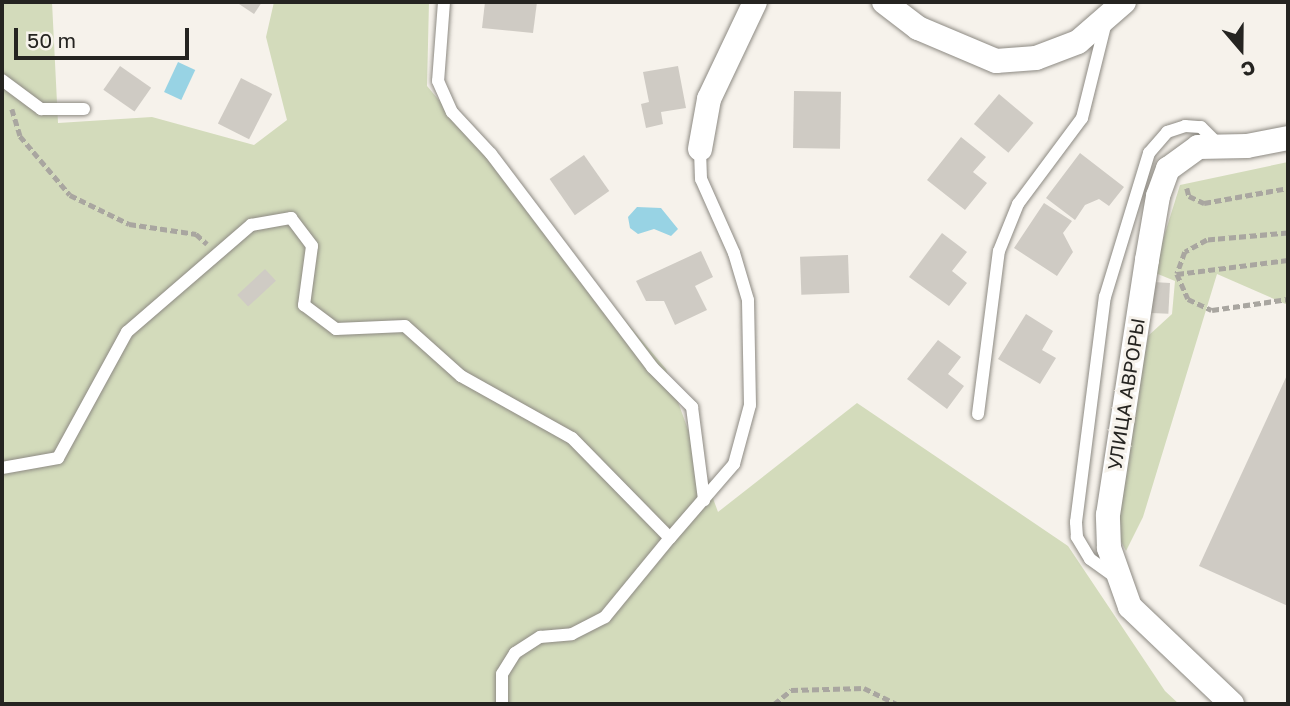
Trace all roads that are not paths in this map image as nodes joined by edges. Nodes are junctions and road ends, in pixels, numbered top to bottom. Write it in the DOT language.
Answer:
graph roads {
  1 [pos="444,2"];
  2 [pos="755,2"];
  3 [pos="884,2"];
  4 [pos="1124,2"];
  5 [pos="1106,22"];
  6 [pos="2,81"];
  7 [pos="84,109"];
  8 [pos="1288,138"];
  9 [pos="1218,144"];
  10 [pos="700,149"];
  11 [pos="978,414"];
  12 [pos="2,468"];
  13 [pos="704,500"];
  14 [pos="670,538"];
  15 [pos="1122,582"];
  16 [pos="502,704"];
  17 [pos="1232,704"];
  1 -- 13 [label="lane"];
  2 -- 10 [label="street"];
  3 -- 5 [label="street"];
  4 -- 5 [label="street"];
  5 -- 11 [label="lane"];
  6 -- 7 [label="lane"];
  8 -- 9 [label="street, УЛИЦА АВРОРЫ"];
  9 -- 15 [label="street, УЛИЦА АВРОРЫ"];
  9 -- 15 [label="lane"];
  10 -- 13 [label="lane"];
  12 -- 14 [label="lane"];
  13 -- 14 [label="lane"];
  14 -- 16 [label="lane"];
  15 -- 17 [label="street, УЛИЦА АВРОРЫ"];
}
